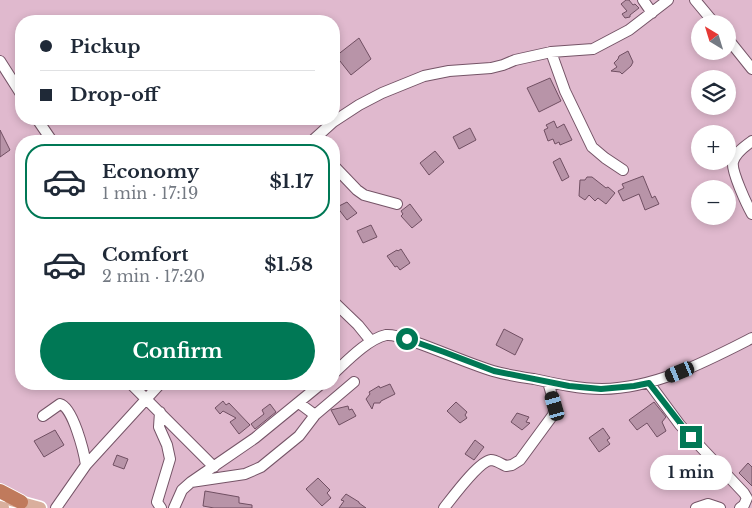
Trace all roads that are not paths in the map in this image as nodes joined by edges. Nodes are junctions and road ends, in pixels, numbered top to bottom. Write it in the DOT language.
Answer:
graph roads {
  1 [pos="642,0"];
  2 [pos="668,0"];
  3 [pos="695,0"];
  4 [pos="652,13"];
  5 [pos="707,15"];
  6 [pos="736,49"];
  7 [pos="551,52"];
  8 [pos="0,61"];
  9 [pos="752,69"];
  10 [pos="15,85"];
  11 [pos="340,118"];
  12 [pos="330,125"];
  13 [pos="319,135"];
  14 [pos="752,141"];
  15 [pos="623,170"];
  16 [pos="340,173"];
  17 [pos="396,204"];
  18 [pos="752,214"];
  19 [pos="340,308"];
  20 [pos="752,338"];
  21 [pos="371,342"];
  22 [pos="340,368"];
  23 [pos="354,382"];
  24 [pos="548,382"];
  25 [pos="649,383"];
  26 [pos="137,390"];
  27 [pos="154,390"];
  28 [pos="314,390"];
  29 [pos="146,399"];
  30 [pos="299,403"];
  31 [pos="160,412"];
  32 [pos="315,415"];
  33 [pos="43,416"];
  34 [pos="86,465"];
  35 [pos="214,467"];
  36 [pos="191,482"];
  37 [pos="0,492"];
  38 [pos="0,498"];
  39 [pos="21,502"];
  40 [pos="40,508"];
  41 [pos="56,508"];
  42 [pos="161,508"];
  43 [pos="174,508"];
  44 [pos="444,508"];
  45 [pos="696,508"];
  46 [pos="720,508"];
  47 [pos="740,508"];
  1 -- 4 [label="street"];
  2 -- 4 [label="street"];
  3 -- 5 [label="street"];
  4 -- 7 [label="street"];
  6 -- 9 [label="street"];
  7 -- 11 [label="street"];
  7 -- 15 [label="street"];
  8 -- 10 [label="street"];
  12 -- 13 [label="street"];
  14 -- 18 [label="street"];
  16 -- 17 [label="street"];
  19 -- 21 [label="street"];
  20 -- 25 [label="street"];
  21 -- 22 [label="street"];
  21 -- 24 [label="street"];
  23 -- 32 [label="street"];
  24 -- 25 [label="street"];
  24 -- 44 [label="street"];
  25 -- 47 [label="street"];
  26 -- 29 [label="street"];
  27 -- 29 [label="street"];
  28 -- 30 [label="street"];
  29 -- 31 [label="street"];
  29 -- 34 [label="street"];
  30 -- 32 [label="street"];
  30 -- 35 [label="street"];
  31 -- 35 [label="street"];
  31 -- 42 [label="street"];
  32 -- 36 [label="street"];
  33 -- 34 [label="street"];
  34 -- 41 [label="street"];
  35 -- 36 [label="street"];
  36 -- 43 [label="street"];
  37 -- 39 [label="highway"];
  38 -- 39 [label="main road"];
  39 -- 40 [label="main road"];
  45 -- 46 [label="street"];
}
